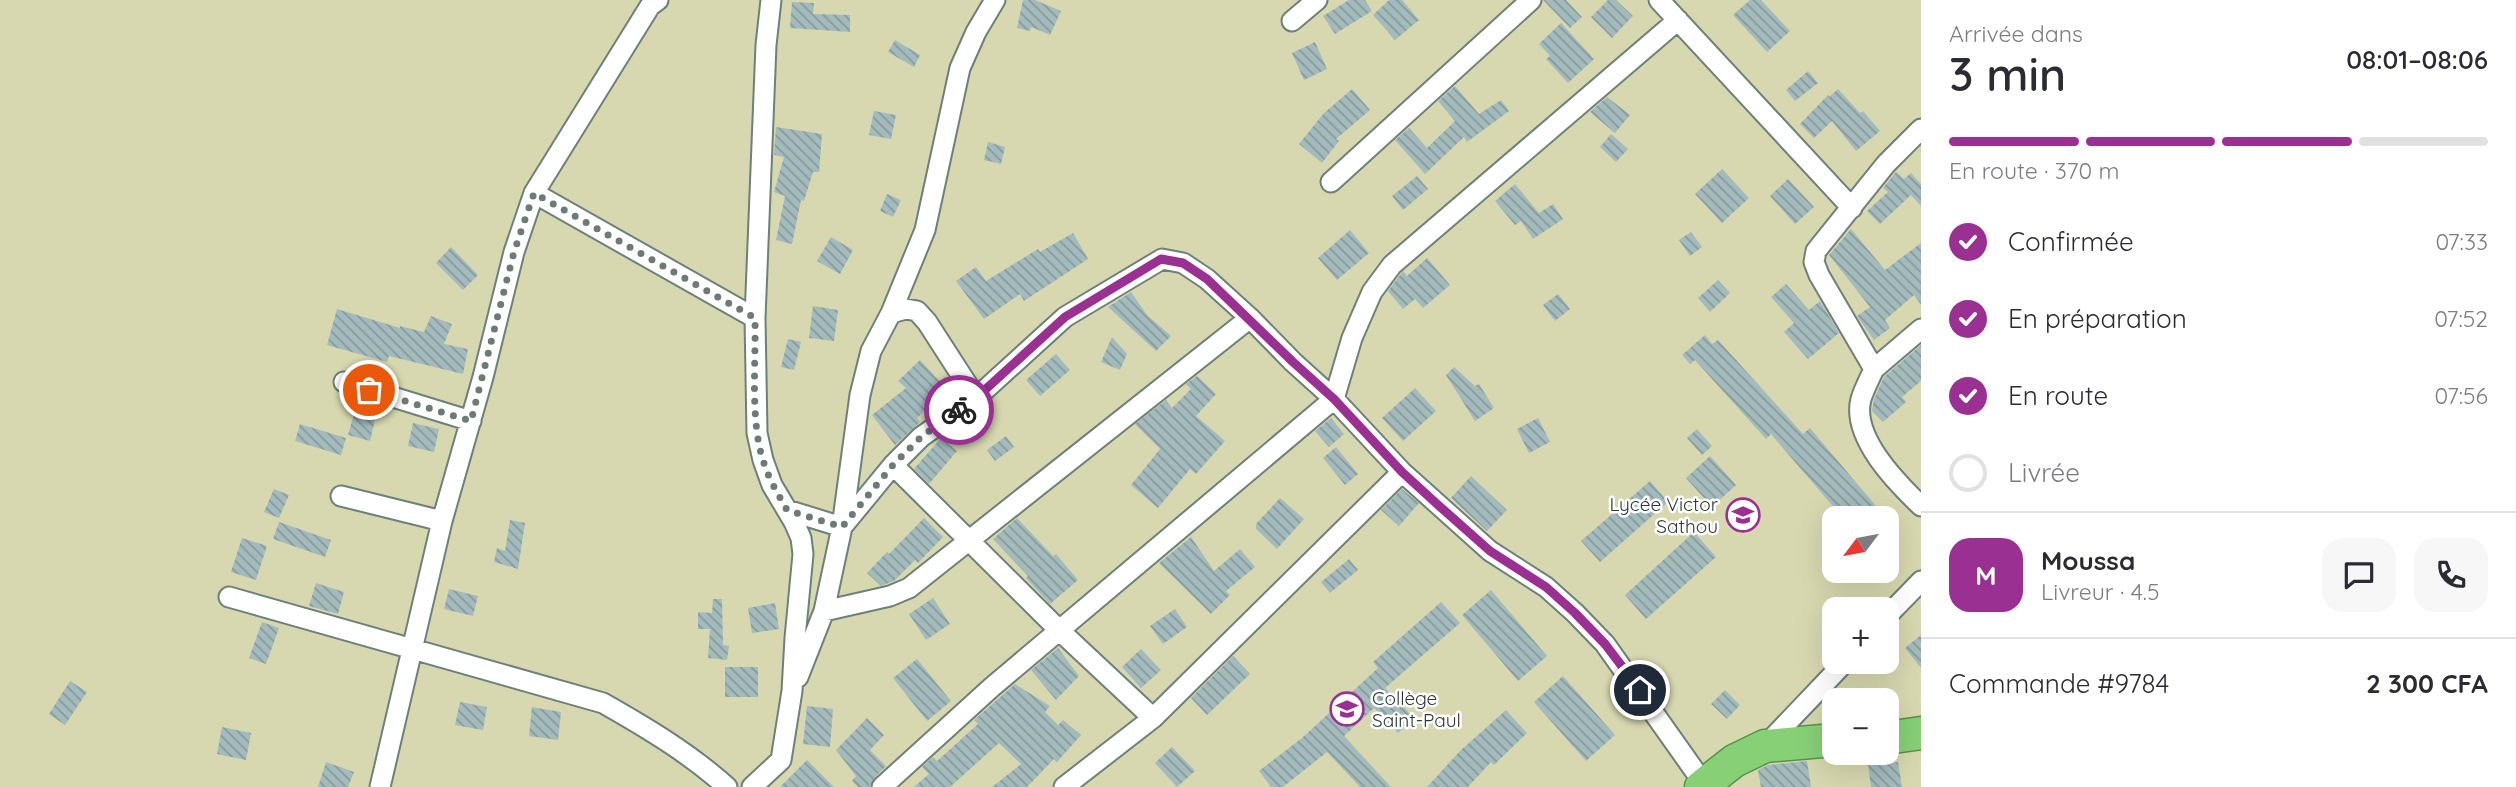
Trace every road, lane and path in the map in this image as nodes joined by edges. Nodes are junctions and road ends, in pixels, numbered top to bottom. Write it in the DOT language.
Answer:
graph roads {
  1 [pos="658,0"];
  2 [pos="771,0"];
  3 [pos="995,0"];
  4 [pos="1317,0"];
  5 [pos="1531,0"];
  6 [pos="1659,0"];
  7 [pos="1678,20"];
  8 [pos="1292,22"];
  9 [pos="1921,129"];
  10 [pos="1331,182"];
  11 [pos="534,193"];
  12 [pos="1852,208"];
  13 [pos="891,313"];
  14 [pos="755,318"];
  15 [pos="1250,318"];
  16 [pos="1921,329"];
  17 [pos="1874,369"];
  18 [pos="344,382"];
  19 [pos="976,398"];
  20 [pos="1334,399"];
  21 [pos="471,421"];
  22 [pos="893,465"];
  23 [pos="1402,472"];
  24 [pos="341,496"];
  25 [pos="1921,506"];
  26 [pos="787,510"];
  27 [pos="442,520"];
  28 [pos="842,527"];
  29 [pos="970,541"];
  30 [pos="1921,581"];
  31 [pos="229,597"];
  32 [pos="1899,604"];
  33 [pos="824,611"];
  34 [pos="1060,631"];
  35 [pos="411,649"];
  36 [pos="1834,674"];
  37 [pos="792,691"];
  38 [pos="1153,719"];
  39 [pos="1921,733"];
  40 [pos="1899,736"];
  41 [pos="1822,741"];
  42 [pos="1765,746"];
  43 [pos="1703,785"];
  44 [pos="380,787"];
  45 [pos="727,787"];
  46 [pos="752,787"];
  47 [pos="882,787"];
  48 [pos="1064,787"];
  1 -- 11 [label="street"];
  2 -- 14 [label="street"];
  3 -- 13 [label="street"];
  4 -- 8 [label="street"];
  5 -- 10 [label="street"];
  6 -- 7 [label="street"];
  7 -- 12 [label="street"];
  7 -- 20 [label="street"];
  9 -- 12 [label="street"];
  11 -- 14 [label="street"];
  11 -- 21 [label="street"];
  12 -- 17 [label="street"];
  13 -- 19 [label="street"];
  13 -- 28 [label="street"];
  14 -- 26 [label="street"];
  15 -- 19 [label="street"];
  15 -- 20 [label="street"];
  15 -- 29 [label="street"];
  16 -- 17 [label="street"];
  17 -- 25 [label="street"];
  18 -- 21 [label="street"];
  19 -- 22 [label="street"];
  20 -- 23 [label="street"];
  20 -- 34 [label="street"];
  21 -- 27 [label="street"];
  22 -- 28 [label="street"];
  22 -- 29 [label="street"];
  23 -- 38 [label="street"];
  23 -- 43 [label="street"];
  24 -- 27 [label="street"];
  26 -- 28 [label="street"];
  26 -- 37 [label="street"];
  27 -- 35 [label="street"];
  28 -- 33 [label="street"];
  29 -- 33 [label="street"];
  29 -- 34 [label="street"];
  30 -- 32 [label="street"];
  31 -- 35 [label="street"];
  33 -- 37 [label="street"];
  34 -- 38 [label="street"];
  34 -- 47 [label="street"];
  35 -- 44 [label="street"];
  35 -- 45 [label="street"];
  36 -- 42 [label="street"];
  37 -- 46 [label="street"];
  38 -- 48 [label="street"];
  39 -- 40 [label="highway"];
  41 -- 42 [label="highway"];
  42 -- 43 [label="highway"];
}
